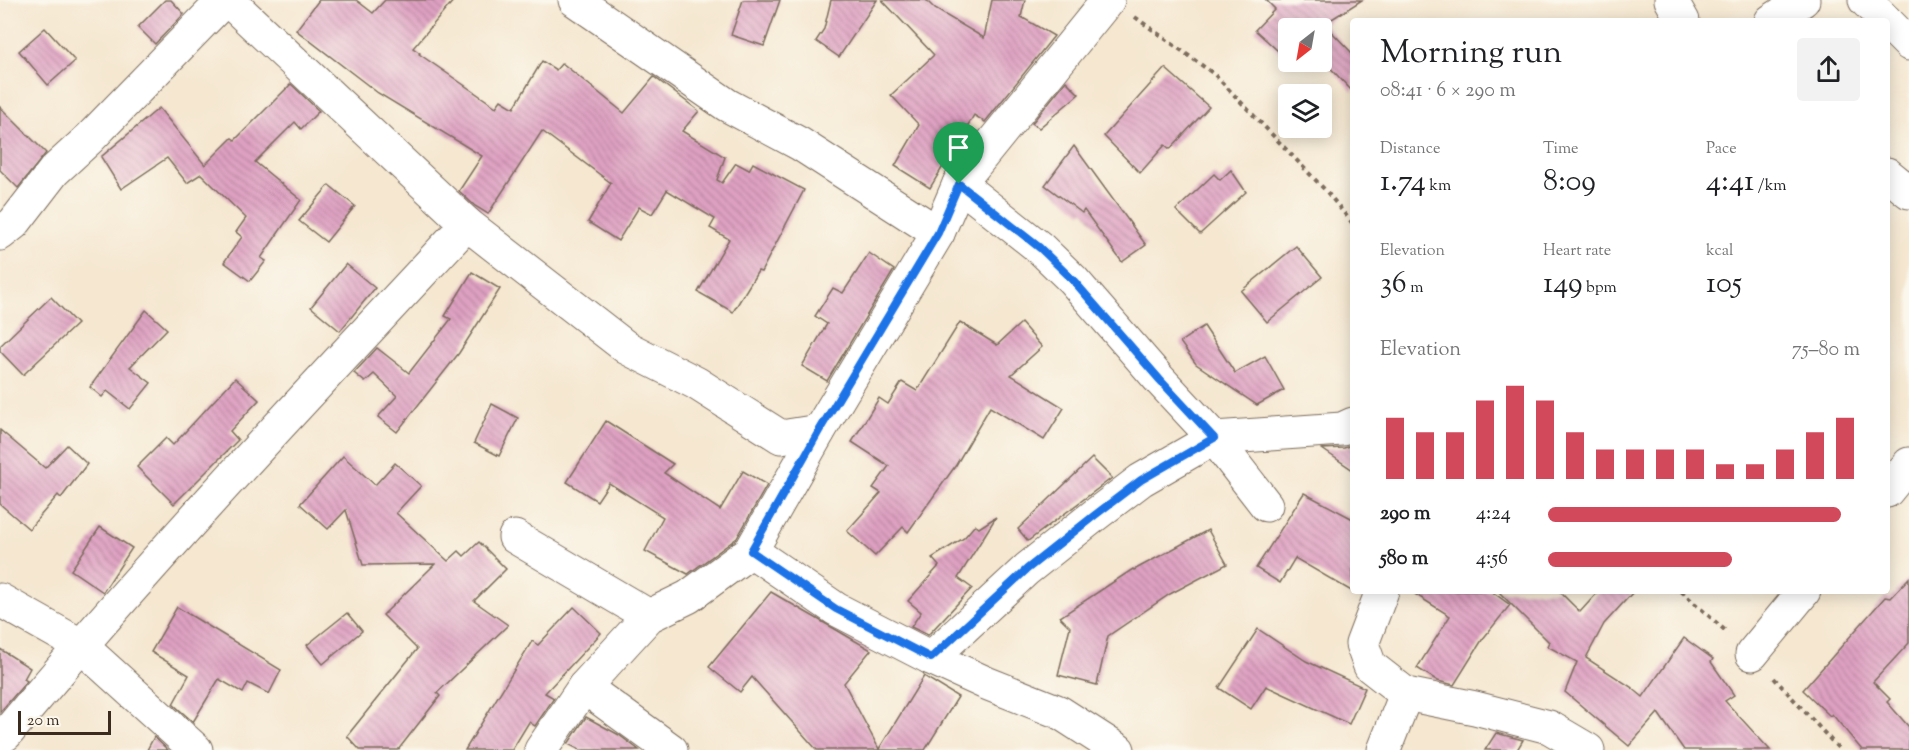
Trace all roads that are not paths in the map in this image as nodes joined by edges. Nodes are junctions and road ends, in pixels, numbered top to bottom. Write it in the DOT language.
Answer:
graph roads {
  1 [pos="224,0"];
  2 [pos="228,0"];
  3 [pos="575,0"];
  4 [pos="1671,0"];
  5 [pos="1803,0"];
  6 [pos="1865,0"];
  7 [pos="1120,7"];
  8 [pos="1681,18"];
  9 [pos="1775,18"];
  10 [pos="1884,18"];
  11 [pos="1890,24"];
  12 [pos="1909,44"];
  13 [pos="1890,176"];
  14 [pos="959,184"];
  15 [pos="1909,192"];
  16 [pos="467,224"];
  17 [pos="938,233"];
  18 [pos="0,234"];
  19 [pos="1350,425"];
  20 [pos="819,431"];
  21 [pos="1214,438"];
  22 [pos="1266,505"];
  23 [pos="515,537"];
  24 [pos="751,551"];
  25 [pos="1381,594"];
  26 [pos="1802,594"];
  27 [pos="0,600"];
  28 [pos="649,616"];
  29 [pos="80,645"];
  30 [pos="1752,654"];
  31 [pos="931,658"];
  32 [pos="584,687"];
  33 [pos="1406,694"];
  34 [pos="0,738"];
  35 [pos="195,750"];
  36 [pos="541,750"];
  37 [pos="671,750"];
  38 [pos="1118,750"];
  39 [pos="1384,750"];
  40 [pos="1588,750"];
  1 -- 18 [label="street"];
  2 -- 16 [label="street"];
  3 -- 17 [label="street"];
  4 -- 8 [label="street"];
  5 -- 9 [label="street"];
  6 -- 10 [label="street"];
  7 -- 14 [label="street"];
  11 -- 12 [label="street"];
  13 -- 15 [label="street"];
  14 -- 17 [label="street"];
  14 -- 21 [label="street"];
  16 -- 20 [label="street"];
  16 -- 29 [label="street"];
  17 -- 20 [label="street"];
  19 -- 21 [label="street"];
  20 -- 24 [label="street"];
  21 -- 22 [label="street"];
  21 -- 31 [label="street"];
  23 -- 28 [label="street"];
  24 -- 28 [label="street"];
  24 -- 31 [label="street"];
  25 -- 33 [label="street"];
  26 -- 30 [label="street"];
  27 -- 29 [label="street"];
  28 -- 32 [label="street"];
  29 -- 34 [label="street"];
  29 -- 35 [label="street"];
  31 -- 38 [label="street"];
  32 -- 36 [label="street"];
  32 -- 37 [label="street"];
  33 -- 39 [label="street"];
  33 -- 40 [label="street"];
}
